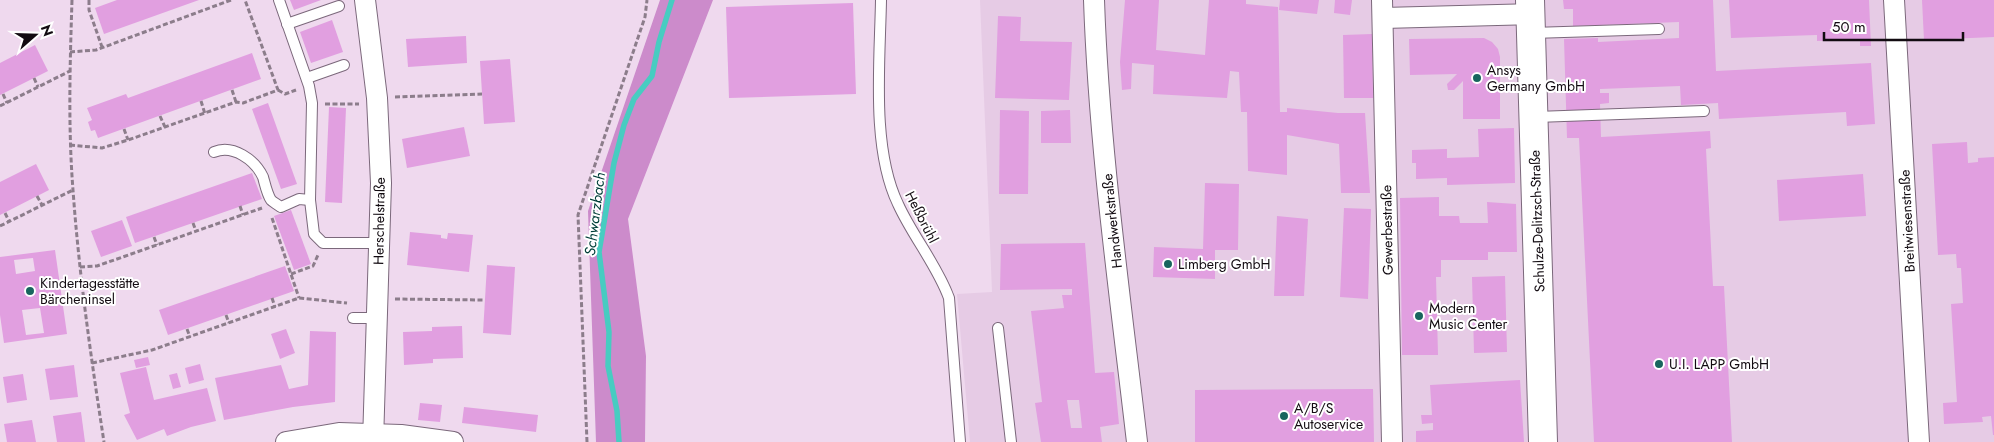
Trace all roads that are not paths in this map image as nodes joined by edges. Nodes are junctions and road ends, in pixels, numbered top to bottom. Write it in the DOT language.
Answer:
graph roads {
  1 [pos="279,0"];
  2 [pos="365,0"];
  3 [pos="881,0"];
  4 [pos="1094,0"];
  5 [pos="1894,0"];
  6 [pos="339,6"];
  7 [pos="1383,9"];
  8 [pos="1531,16"];
  9 [pos="287,24"];
  10 [pos="1659,29"];
  11 [pos="344,65"];
  12 [pos="308,82"];
  13 [pos="1704,111"];
  14 [pos="1534,118"];
  15 [pos="214,152"];
  16 [pos="310,200"];
  17 [pos="379,243"];
  18 [pos="376,308"];
  19 [pos="353,318"];
  20 [pos="998,328"];
  21 [pos="373,437"];
  22 [pos="286,442"];
  23 [pos="453,442"];
  24 [pos="960,442"];
  25 [pos="1011,442"];
  26 [pos="1137,442"];
  27 [pos="1392,442"];
  28 [pos="1543,442"];
  29 [pos="1920,442"];
  1 -- 9 [label="lane"];
  2 -- 17 [label="street, Herschelstraße"];
  3 -- 24 [label="lane, Heßbrühl"];
  4 -- 26 [label="street, Handwerkstraße"];
  5 -- 29 [label="street, Breitwiesenstraße"];
  6 -- 9 [label="lane"];
  7 -- 8 [label="street, Gewerbestraße"];
  7 -- 27 [label="street, Gewerbestraße"];
  8 -- 10 [label="lane"];
  8 -- 14 [label="street, Schulze-Delitzsch-Straße"];
  9 -- 12 [label="lane"];
  11 -- 12 [label="lane"];
  12 -- 16 [label="lane"];
  13 -- 14 [label="lane"];
  14 -- 28 [label="street, Schulze-Delitzsch-Straße"];
  15 -- 16 [label="lane"];
  16 -- 17 [label="lane"];
  17 -- 18 [label="street, Herschelstraße"];
  18 -- 19 [label="lane"];
  18 -- 21 [label="street, Herschelstraße"];
  20 -- 25 [label="lane"];
  21 -- 22 [label="street"];
  21 -- 23 [label="street"];
}
